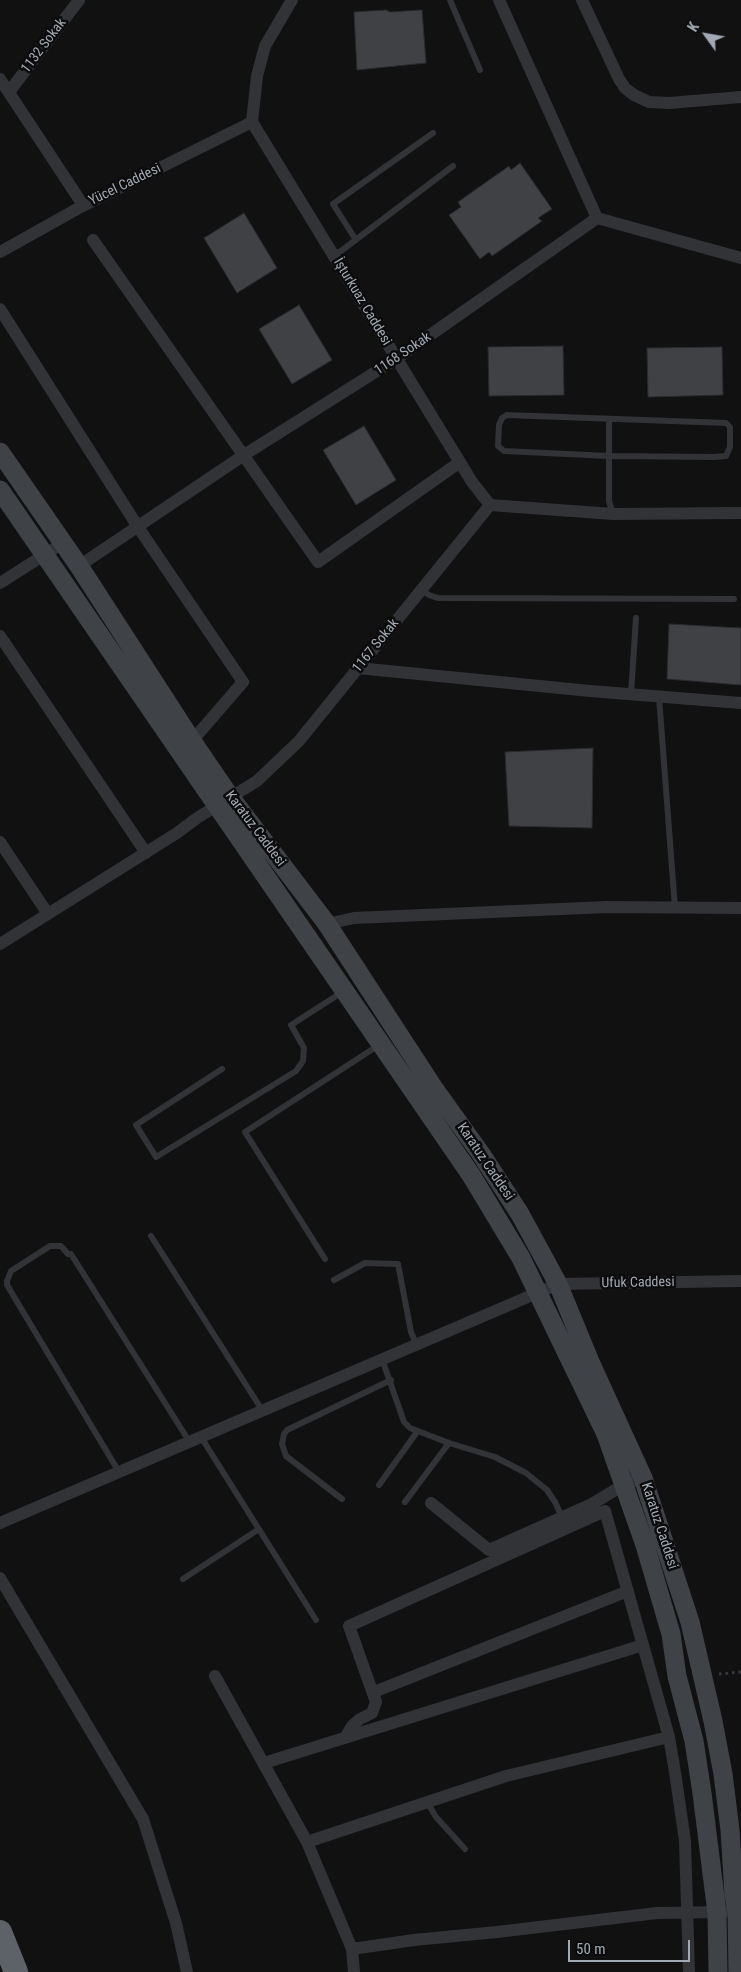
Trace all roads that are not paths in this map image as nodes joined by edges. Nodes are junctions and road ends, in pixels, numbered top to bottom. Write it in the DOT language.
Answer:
graph roads {
  1 [pos="79,0"];
  2 [pos="292,0"];
  3 [pos="450,0"];
  4 [pos="499,0"];
  5 [pos="582,0"];
  6 [pos="480,70"];
  7 [pos="0,79"];
  8 [pos="9,92"];
  9 [pos="741,97"];
  10 [pos="252,122"];
  11 [pos="433,133"];
  12 [pos="453,166"];
  13 [pos="83,205"];
  14 [pos="598,218"];
  15 [pos="93,240"];
  16 [pos="356,240"];
  17 [pos="0,252"];
  18 [pos="333,254"];
  19 [pos="741,258"];
  20 [pos="0,309"];
  21 [pos="396,359"];
  22 [pos="609,419"];
  23 [pos="0,452"];
  24 [pos="244,455"];
  25 [pos="609,456"];
  26 [pos="460,462"];
  27 [pos="0,490"];
  28 [pos="490,505"];
  29 [pos="741,513"];
  30 [pos="613,514"];
  31 [pos="138,527"];
  32 [pos="64,543"];
  33 [pos="44,556"];
  34 [pos="79,566"];
  35 [pos="0,583"];
  36 [pos="422,590"];
  37 [pos="734,599"];
  38 [pos="636,618"];
  39 [pos="0,636"];
  40 [pos="358,668"];
  41 [pos="632,694"];
  42 [pos="659,697"];
  43 [pos="741,703"];
  44 [pos="192,741"];
  45 [pos="224,802"];
  46 [pos="0,842"];
  47 [pos="146,853"];
  48 [pos="675,908"];
  49 [pos="741,908"];
  50 [pos="48,914"];
  51 [pos="327,924"];
  52 [pos="0,944"];
  53 [pos="344,991"];
  54 [pos="381,1044"];
  55 [pos="222,1069"];
  56 [pos="151,1236"];
  57 [pos="325,1259"];
  58 [pos="334,1280"];
  59 [pos="741,1281"];
  60 [pos="558,1284"];
  61 [pos="537,1292"];
  62 [pos="416,1344"];
  63 [pos="382,1358"];
  64 [pos="391,1380"];
  65 [pos="262,1410"];
  66 [pos="417,1432"];
  67 [pos="195,1439"];
  68 [pos="449,1443"];
  69 [pos="119,1472"];
  70 [pos="643,1478"];
  71 [pos="625,1484"];
  72 [pos="379,1485"];
  73 [pos="342,1499"];
  74 [pos="404,1502"];
  75 [pos="431,1503"];
  76 [pos="562,1517"];
  77 [pos="0,1523"];
  78 [pos="259,1529"];
  79 [pos="0,1578"];
  80 [pos="183,1579"];
  81 [pos="628,1591"];
  82 [pos="316,1620"];
  83 [pos="644,1645"];
  84 [pos="215,1676"];
  85 [pos="374,1692"];
  86 [pos="669,1737"];
  87 [pos="345,1738"];
  88 [pos="264,1763"];
  89 [pos="426,1802"];
  90 [pos="306,1842"];
  91 [pos="465,1849"];
  92 [pos="739,1912"];
  93 [pos="716,1913"];
  94 [pos="686,1914"];
  95 [pos="0,1932"];
  96 [pos="352,1949"];
  97 [pos="16,1972"];
  98 [pos="187,1972"];
  99 [pos="354,1972"];
  100 [pos="689,1972"];
  101 [pos="718,1972"];
  102 [pos="738,1972"];
  1 -- 8 [label="street, 1132 Sokak"];
  2 -- 10 [label="street"];
  3 -- 6 [label="lane"];
  4 -- 14 [label="street"];
  5 -- 9 [label="street"];
  7 -- 8 [label="street"];
  8 -- 13 [label="street"];
  10 -- 13 [label="street, Yücel Caddesi"];
  10 -- 18 [label="street, İşturkuaz Caddesi"];
  11 -- 16 [label="lane"];
  12 -- 16 [label="lane"];
  13 -- 17 [label="street, Yücel Caddesi"];
  14 -- 19 [label="street"];
  14 -- 21 [label="street, 1168 Sokak"];
  15 -- 24 [label="street"];
  16 -- 18 [label="lane"];
  18 -- 21 [label="street, İşturkuaz Caddesi"];
  20 -- 31 [label="street"];
  21 -- 24 [label="street, 1168 Sokak"];
  21 -- 26 [label="street, İşturkuaz Caddesi"];
  22 -- 25 [label="lane"];
  22 -- 25 [label="lane"];
  22 -- 25 [label="lane"];
  23 -- 32 [label="street, Karatuz Caddesi"];
  24 -- 26 [label="street"];
  24 -- 31 [label="street, 1168 Sokak"];
  25 -- 30 [label="lane"];
  26 -- 28 [label="street, İşturkuaz Caddesi"];
  27 -- 33 [label="street, Karatuz Caddesi"];
  28 -- 30 [label="street"];
  28 -- 36 [label="street, 1167 Sokak"];
  29 -- 30 [label="street"];
  31 -- 34 [label="street, 1168 Sokak"];
  31 -- 44 [label="street"];
  32 -- 33 [label="street"];
  32 -- 34 [label="street, Karatuz Caddesi"];
  33 -- 35 [label="street"];
  33 -- 45 [label="street, Karatuz Caddesi"];
  34 -- 44 [label="street, Karatuz Caddesi"];
  36 -- 37 [label="lane"];
  36 -- 40 [label="street, 1167 Sokak"];
  38 -- 41 [label="lane"];
  39 -- 47 [label="street"];
  40 -- 41 [label="street"];
  40 -- 45 [label="street, 1167 Sokak"];
  41 -- 42 [label="street"];
  42 -- 43 [label="street"];
  42 -- 48 [label="lane"];
  44 -- 45 [label="street, Karatuz Caddesi"];
  45 -- 47 [label="street, 1167 Sokak"];
  45 -- 51 [label="street, Karatuz Caddesi"];
  45 -- 53 [label="street"];
  46 -- 50 [label="street"];
  47 -- 50 [label="street, 1167 Sokak"];
  48 -- 49 [label="street"];
  48 -- 51 [label="street"];
  50 -- 52 [label="street, 1167 Sokak"];
  51 -- 60 [label="street, Karatuz Caddesi"];
  53 -- 54 [label="street"];
  53 -- 55 [label="lane"];
  54 -- 57 [label="lane"];
  54 -- 61 [label="street"];
  56 -- 65 [label="lane"];
  58 -- 62 [label="lane"];
  59 -- 60 [label="street, Ufuk Caddesi"];
  60 -- 61 [label="street, Ufuk Caddesi"];
  60 -- 70 [label="street, Karatuz Caddesi"];
  61 -- 62 [label="street, Ufuk Caddesi"];
  61 -- 71 [label="street"];
  62 -- 63 [label="street, Ufuk Caddesi"];
  63 -- 64 [label="lane"];
  63 -- 65 [label="street, Ufuk Caddesi"];
  64 -- 66 [label="lane"];
  64 -- 73 [label="lane"];
  65 -- 67 [label="street, Ufuk Caddesi"];
  66 -- 68 [label="lane"];
  66 -- 72 [label="lane"];
  67 -- 69 [label="street, Ufuk Caddesi"];
  67 -- 69 [label="lane"];
  67 -- 78 [label="lane"];
  68 -- 74 [label="lane"];
  68 -- 76 [label="lane"];
  69 -- 77 [label="street, Ufuk Caddesi"];
  70 -- 71 [label="street"];
  70 -- 92 [label="street, Karatuz Caddesi"];
  71 -- 76 [label="street"];
  71 -- 93 [label="street"];
  75 -- 76 [label="street"];
  78 -- 80 [label="lane"];
  78 -- 82 [label="lane"];
  79 -- 98 [label="street"];
  81 -- 83 [label="street"];
  81 -- 85 [label="street"];
  81 -- 85 [label="street"];
  83 -- 86 [label="street"];
  83 -- 87 [label="street"];
  84 -- 88 [label="street"];
  85 -- 87 [label="street"];
  86 -- 89 [label="street"];
  86 -- 94 [label="street"];
  87 -- 88 [label="street"];
  88 -- 90 [label="street"];
  89 -- 90 [label="street"];
  89 -- 91 [label="lane"];
  90 -- 96 [label="street"];
  92 -- 93 [label="street"];
  92 -- 102 [label="street, Karatuz Caddesi"];
  93 -- 94 [label="street"];
  93 -- 101 [label="street"];
  94 -- 96 [label="street"];
  94 -- 100 [label="street"];
  95 -- 97 [label="highway"];
  96 -- 99 [label="street"];
}
